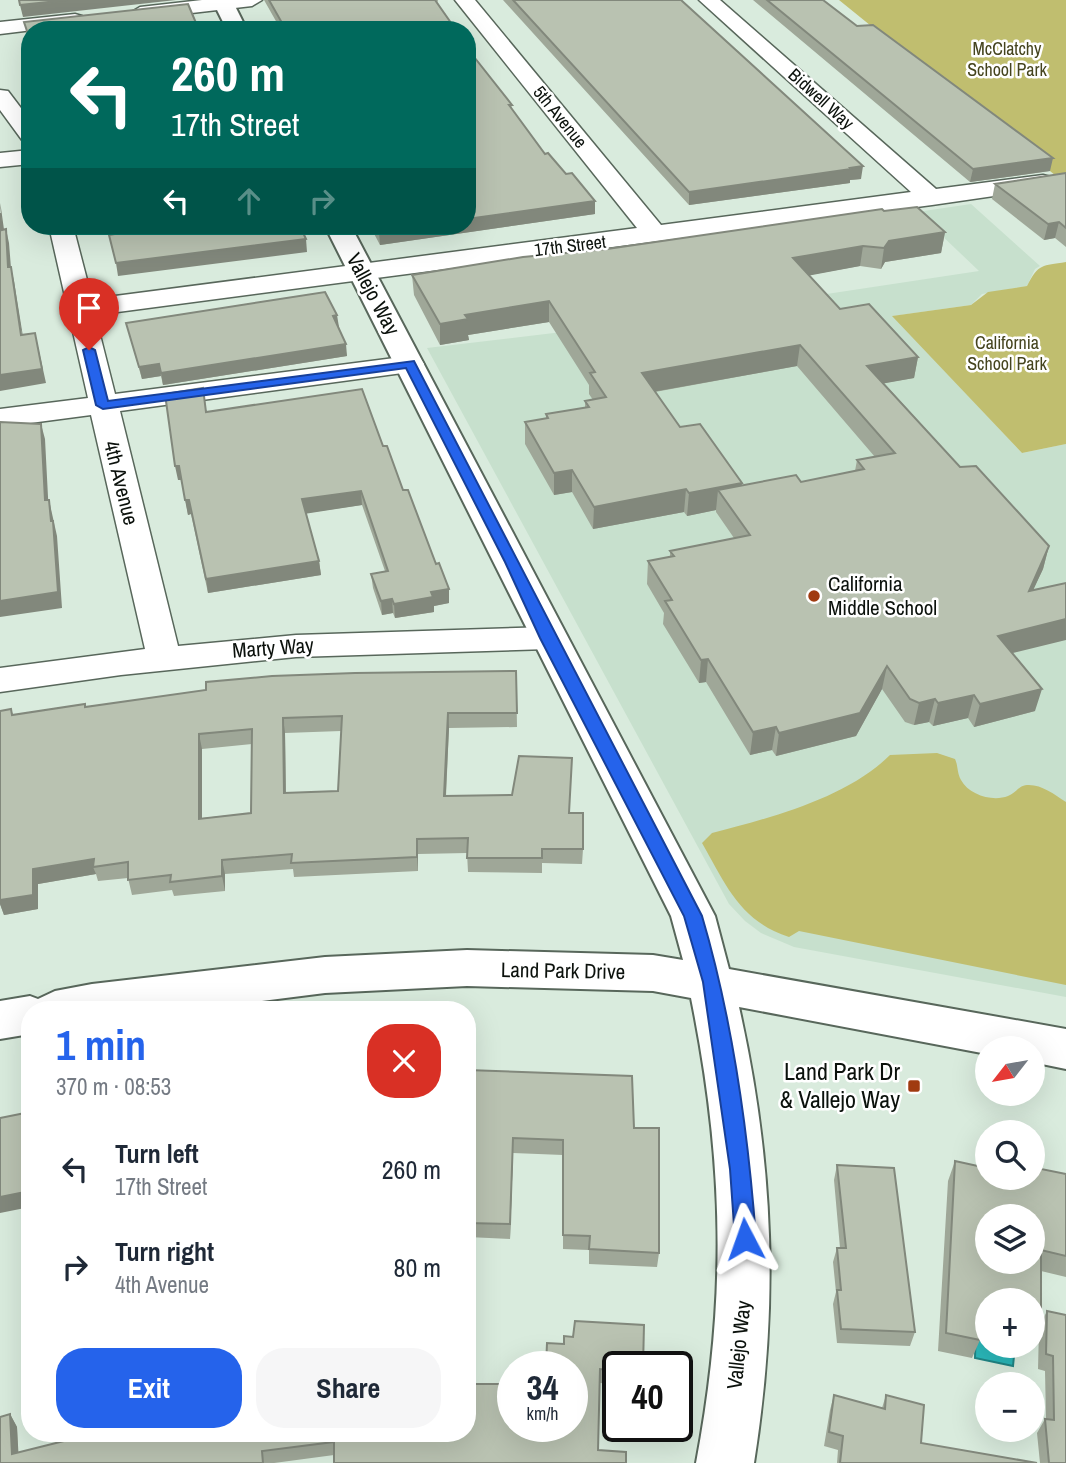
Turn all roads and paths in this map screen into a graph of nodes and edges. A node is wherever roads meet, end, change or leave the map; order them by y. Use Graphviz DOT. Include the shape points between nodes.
graph roads {
  1 [pos="252,0"];
  2 [pos="465,0"];
  3 [pos="709,0"];
  4 [pos="223,2"];
  5 [pos="121,15"];
  6 [pos="94,18"];
  7 [pos="66,21"];
  8 [pos="232,21"];
  9 [pos="21,26"];
  10 [pos="0,28"];
  11 [pos="0,96"];
  12 [pos="21,123"];
  13 [pos="21,158"];
  14 [pos="0,160"];
  15 [pos="1060,179"];
  16 [pos="932,198"];
  17 [pos="63,235"];
  18 [pos="343,235"];
  19 [pos="656,235"];
  20 [pos="362,273"];
  21 [pos="79,309"];
  22 [pos="410,364"];
  23 [pos="103,405"];
  24 [pos="0,418"];
  25 [pos="548,638"];
  26 [pos="163,658"];
  27 [pos="0,681"];
  28 [pos="712,982"];
  29 [pos="110,1001"];
  30 [pos="21,1016"];
  31 [pos="0,1020"];
  32 [pos="1066,1049"];
  33 [pos="725,1463"];
  1 -- 4 [label="street"];
  2 -- 19 [label="street, 5th Avenue"];
  3 -- 16 [label="street, Bidwell Way"];
  4 -- 5 [label="street"];
  4 -- 8 [label="street"];
  6 -- 7 [label="street"];
  9 -- 10 [label="street"];
  11 -- 12 [label="street"];
  13 -- 14 [label="street"];
  15 -- 16 [label="street, 17th Street"];
  16 -- 19 [label="street, 17th Street"];
  17 -- 21 [label="street, 4th Avenue"];
  18 -- 20 [label="street, Vallejo Way"];
  19 -- 20 [label="street, 17th Street"];
  20 -- 21 [label="street, 17th Street"];
  20 -- 22 [label="street, Vallejo Way"];
  21 -- 23 [label="street, 4th Avenue"];
  22 -- 23 [label="street"];
  22 -- 25 [label="street, Vallejo Way"];
  23 -- 24 [label="street"];
  23 -- 26 [label="street, 4th Avenue"];
  25 -- 26 [label="street, Marty Way" via="296,646"];
  25 -- 28 [label="street, Vallejo Way" via="693,916"];
  26 -- 27 [label="street, Marty Way"];
  28 -- 29 [label="street, Land Park Drive" via="653,973 467,968 325,975"];
  28 -- 32 [label="street, Land Park Drive"];
  28 -- 33 [label="street, Vallejo Way" via="740,1169 745,1239 745,1320"];
  30 -- 31 [label="street"];
}
